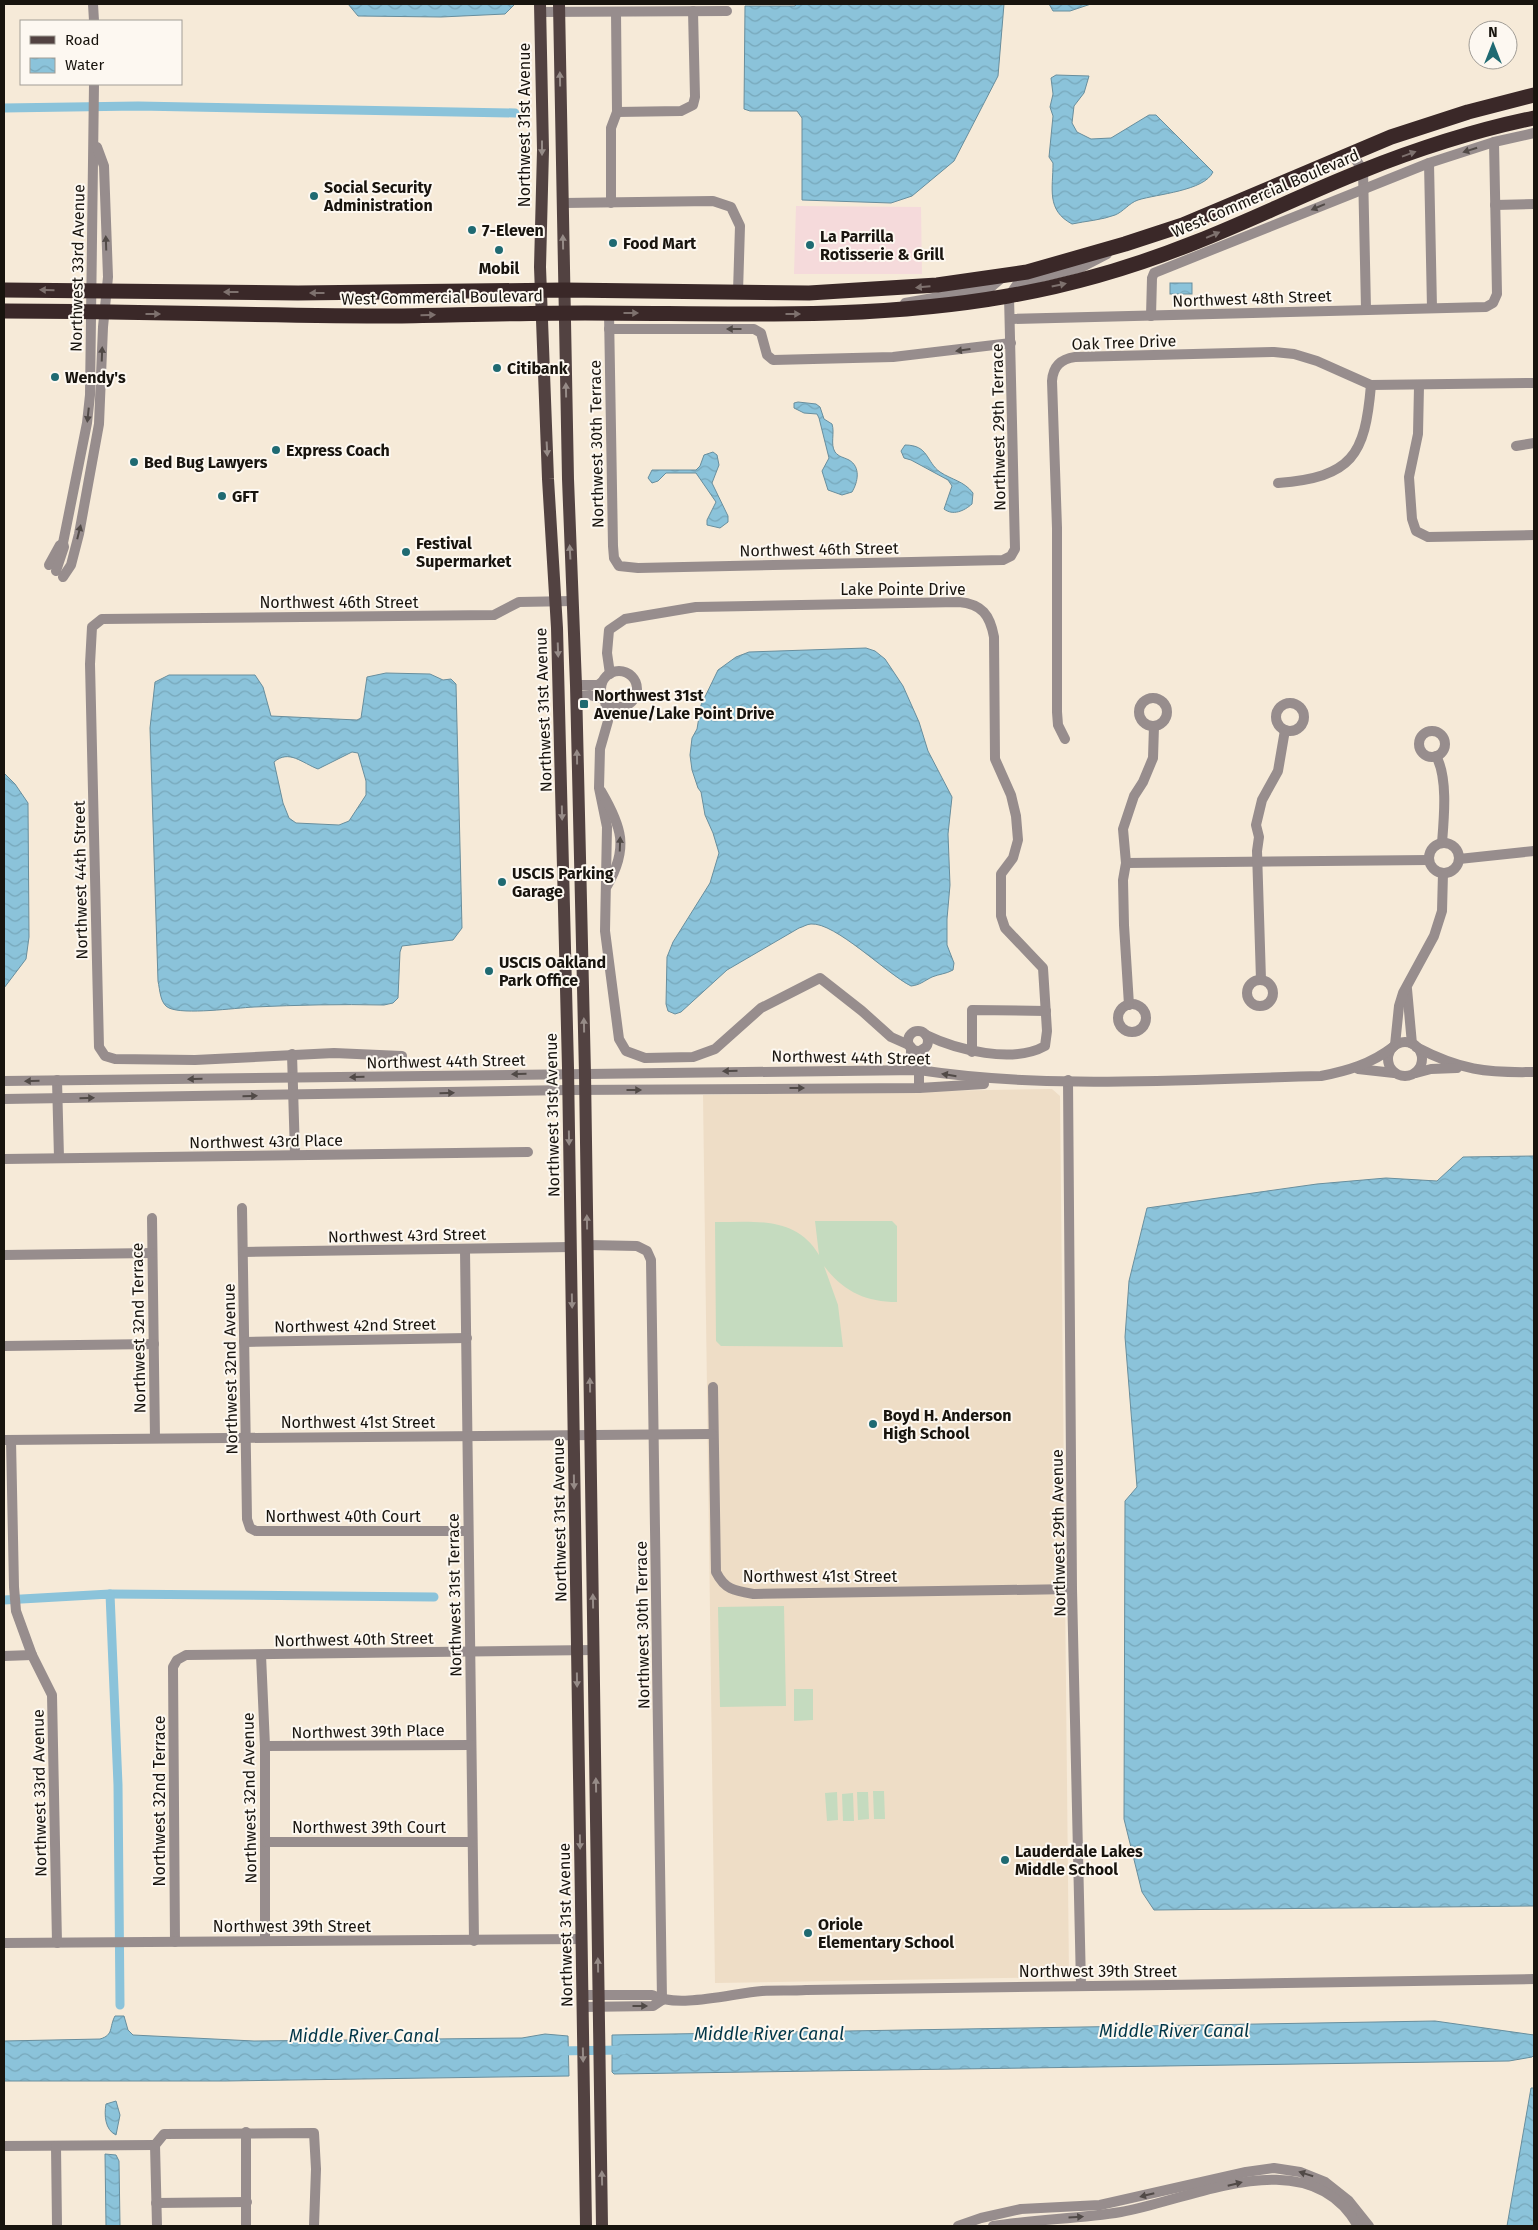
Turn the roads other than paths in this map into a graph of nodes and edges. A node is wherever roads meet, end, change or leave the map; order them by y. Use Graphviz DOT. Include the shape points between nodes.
graph roads {
  1 [pos="93,4"];
  2 [pos="559,7"];
  3 [pos="540,8"];
  4 [pos="728,10"];
  5 [pos="693,11"];
  6 [pos="616,12"];
  7 [pos="94,20"];
  8 [pos="94,85"];
  9 [pos="1534,96"];
  10 [pos="617,112"];
  11 [pos="1534,118"];
  12 [pos="1534,133"];
  13 [pos="95,138"];
  14 [pos="1494,142"];
  15 [pos="1351,153"];
  16 [pos="1429,163"];
  17 [pos="1363,170"];
  18 [pos="1364,188"];
  19 [pos="563,203"];
  20 [pos="611,203"];
  21 [pos="1495,204"];
  22 [pos="1534,204"];
  23 [pos="1125,244"];
  24 [pos="1005,275"];
  25 [pos="4,290"];
  26 [pos="564,290"];
  27 [pos="91,291"];
  28 [pos="107,291"];
  29 [pos="541,291"];
  30 [pos="738,292"];
  31 [pos="1008,296"];
  32 [pos="1432,308"];
  33 [pos="1366,310"];
  34 [pos="4,311"];
  35 [pos="880,312"];
  36 [pos="542,313"];
  37 [pos="564,313"];
  38 [pos="609,313"];
  39 [pos="97,314"];
  40 [pos="1151,316"];
  41 [pos="1011,319"];
  42 [pos="609,328"];
  43 [pos="1011,343"];
  44 [pos="1534,383"];
  45 [pos="1371,386"];
  46 [pos="1419,386"];
  47 [pos="1534,443"];
  48 [pos="1516,446"];
  49 [pos="1278,483"];
  50 [pos="1534,535"];
  51 [pos="1011,556"];
  52 [pos="626,568"];
  53 [pos="573,601"];
  54 [pos="556,602"];
  55 [pos="102,619"];
  56 [pos="606,678"];
  57 [pos="576,691"];
  58 [pos="604,700"];
  59 [pos="618,708"];
  60 [pos="608,721"];
  61 [pos="1154,726"];
  62 [pos="1285,730"];
  63 [pos="1065,739"];
  64 [pos="1436,756"];
  65 [pos="599,788"];
  66 [pos="1442,843"];
  67 [pos="1534,851"];
  68 [pos="1459,859"];
  69 [pos="1429,860"];
  70 [pos="1258,861"];
  71 [pos="1126,863"];
  72 [pos="1443,873"];
  73 [pos="605,889"];
  74 [pos="1261,980"];
  75 [pos="1407,989"];
  76 [pos="1129,1005"];
  77 [pos="1046,1011"];
  78 [pos="1398,1016"];
  79 [pos="1409,1016"];
  80 [pos="910,1043"];
  81 [pos="1414,1045"];
  82 [pos="927,1046"];
  83 [pos="1394,1046"];
  84 [pos="972,1052"];
  85 [pos="292,1054"];
  86 [pos="402,1056"];
  87 [pos="1466,1068"];
  88 [pos="1355,1069"];
  89 [pos="919,1070"];
  90 [pos="1416,1072"];
  91 [pos="1534,1072"];
  92 [pos="1394,1073"];
  93 [pos="568,1074"];
  94 [pos="585,1074"];
  95 [pos="424,1076"];
  96 [pos="294,1078"];
  97 [pos="57,1080"];
  98 [pos="1068,1080"];
  99 [pos="4,1081"];
  100 [pos="919,1088"];
  101 [pos="568,1090"];
  102 [pos="585,1090"];
  103 [pos="425,1094"];
  104 [pos="294,1096"];
  105 [pos="57,1098"];
  106 [pos="4,1099"];
  107 [pos="528,1152"];
  108 [pos="295,1155"];
  109 [pos="58,1158"];
  110 [pos="4,1159"];
  111 [pos="242,1208"];
  112 [pos="152,1218"];
  113 [pos="588,1246"];
  114 [pos="571,1247"];
  115 [pos="465,1250"];
  116 [pos="243,1252"];
  117 [pos="152,1253"];
  118 [pos="4,1255"];
  119 [pos="467,1338"];
  120 [pos="244,1342"];
  121 [pos="154,1344"];
  122 [pos="4,1346"];
  123 [pos="713,1387"];
  124 [pos="654,1433"];
  125 [pos="574,1434"];
  126 [pos="590,1434"];
  127 [pos="712,1434"];
  128 [pos="467,1436"];
  129 [pos="155,1438"];
  130 [pos="246,1438"];
  131 [pos="8,1440"];
  132 [pos="250,1528"];
  133 [pos="468,1530"];
  134 [pos="8,1538"];
  135 [pos="1072,1589"];
  136 [pos="577,1650"];
  137 [pos="594,1650"];
  138 [pos="470,1652"];
  139 [pos="32,1655"];
  140 [pos="261,1655"];
  141 [pos="4,1656"];
  142 [pos="177,1660"];
  143 [pos="471,1745"];
  144 [pos="264,1746"];
  145 [pos="266,1842"];
  146 [pos="472,1842"];
  147 [pos="581,1939"];
  148 [pos="265,1941"];
  149 [pos="474,1941"];
  150 [pos="175,1942"];
  151 [pos="4,1943"];
  152 [pos="57,1944"];
  153 [pos="1534,1979"];
  154 [pos="1081,1985"];
  155 [pos="662,2000"];
  156 [pos="582,2001"];
  157 [pos="599,2001"];
  158 [pos="246,2132"];
  159 [pos="155,2145"];
  160 [pos="4,2146"];
  161 [pos="56,2146"];
  162 [pos="247,2202"];
  163 [pos="156,2203"];
  164 [pos="57,2226"];
  165 [pos="157,2226"];
  166 [pos="246,2226"];
  167 [pos="314,2226"];
  168 [pos="586,2226"];
  169 [pos="602,2226"];
  170 [pos="958,2226"];
  171 [pos="993,2226"];
  172 [pos="1358,2226"];
  173 [pos="1368,2226"];
  1 -- 7 [label="street"];
  2 -- 3 [label="street"];
  2 -- 6 [label="street"];
  19 -- 2 [label="main road, Northwest 31st Avenue, one-way"];
  3 -- 29 [label="main road, Northwest 31st Avenue, one-way"];
  4 -- 5 [label="street"];
  5 -- 6 [label="street"];
  5 -- 10 [label="street" via="693,105 681,111"];
  6 -- 10 [label="street"];
  8 -- 13 [label="street, Northwest 33rd Avenue"];
  9 -- 15 [label="highway, West Commercial Boulevard" via="1429,124"];
  10 -- 20 [label="street" via="612,128"];
  17 -- 11 [label="highway, West Commercial Boulevard, one-way" via="1463,136"];
  12 -- 14 [label="street"];
  13 -- 27 [label="street, Northwest 33rd Avenue"];
  28 -- 13 [label="street, Northwest 33rd Avenue, one-way" via="104,166"];
  14 -- 16 [label="street, one-way"];
  14 -- 21 [label="street"];
  15 -- 17 [label="street"];
  15 -- 23 [label="highway, West Commercial Boulevard" via="1183,224"];
  16 -- 18 [label="street"];
  16 -- 32 [label="street"];
  17 -- 18 [label="street"];
  31 -- 17 [label="highway, West Commercial Boulevard, one-way" via="1066,284 1139,262 1192,243"];
  18 -- 33 [label="street"];
  18 -- 40 [label="street, one-way" via="1154,273"];
  19 -- 20 [label="street"];
  26 -- 19 [label="main road, Northwest 31st Avenue, one-way"];
  20 -- 30 [label="street" via="713,202 732,207 740,226"];
  21 -- 22 [label="street"];
  21 -- 32 [label="street, Northwest 48th Street" via="1497,294 1493,303 1486,307"];
  23 -- 24 [label="highway, West Commercial Boulevard"];
  23 -- 31 [label="street, West Commercial Boulevard" via="1080,268 1018,283"];
  24 -- 30 [label="highway, West Commercial Boulevard, one-way" via="878,290"];
  24 -- 35 [label="street, West Commercial Boulevard" via="990,288 906,302"];
  27 -- 25 [label="highway, West Commercial Boulevard, one-way"];
  26 -- 29 [label="highway, West Commercial Boulevard"];
  26 -- 30 [label="highway, West Commercial Boulevard"];
  26 -- 37 [label="main road, Northwest 31st Avenue"];
  27 -- 28 [label="highway, West Commercial Boulevard"];
  27 -- 39 [label="street, Northwest 33rd Avenue"];
  29 -- 28 [label="highway, West Commercial Boulevard, one-way" via="425,294"];
  28 -- 39 [label="street, Northwest 33rd Avenue"];
  29 -- 36 [label="main road, Northwest 31st Avenue"];
  31 -- 35 [label="highway, West Commercial Boulevard"];
  31 -- 41 [label="street, Northwest 29th Terrace"];
  32 -- 33 [label="street, Northwest 48th Street"];
  33 -- 40 [label="street, Northwest 48th Street"];
  34 -- 39 [label="highway, West Commercial Boulevard"];
  38 -- 35 [label="highway, West Commercial Boulevard, one-way"];
  36 -- 37 [label="highway, West Commercial Boulevard"];
  39 -- 36 [label="highway, West Commercial Boulevard, one-way" via="395,316"];
  36 -- 54 [label="main road, Northwest 31st Avenue, one-way"];
  37 -- 38 [label="highway, West Commercial Boulevard"];
  53 -- 37 [label="main road, Northwest 31st Avenue, one-way"];
  38 -- 42 [label="street, Northwest 30th Terrace"];
  39 -- 39 [label="street, Northwest 33rd Avenue, one-way" via="87,423 64,547 56,571 72,565 96,448 99,424"];
  40 -- 41 [label="street, Northwest 48th Street"];
  41 -- 43 [label="street, Northwest 29th Terrace"];
  43 -- 42 [label="street, one-way" via="893,357 773,360 767,355 761,333 754,329"];
  42 -- 52 [label="street, Northwest 30th Terrace" via="613,546 616,563"];
  43 -- 51 [label="street, Northwest 29th Terrace" via="1015,549"];
  44 -- 46 [label="street, Oak Tree Drive"];
  45 -- 46 [label="street, Oak Tree Drive"];
  45 -- 49 [label="street" via="1364,433 1351,460 1318,477"];
  45 -- 63 [label="street, Oak Tree Drive" via="1317,361 1274,352 1075,357 1059,363 1052,381 1057,528 1057,712 1058,725"];
  46 -- 50 [label="street" via="1418,434 1409,477 1412,519 1416,530 1428,537"];
  47 -- 48 [label="street"];
  51 -- 52 [label="street, Northwest 46th Street" via="1003,560"];
  53 -- 54 [label="street, Northwest 46th Street"];
  53 -- 57 [label="main road, Northwest 31st Avenue"];
  54 -- 55 [label="street, Northwest 46th Street" via="519,602 494,616"];
  54 -- 93 [label="main road, Northwest 31st Avenue, one-way"];
  55 -- 85 [label="street, Northwest 44th Street" via="92,627 90,640 99,1047 104,1056 115,1059 195,1060"];
  56 -- 57 [label="street" via="598,685"];
  56 -- 58 [label="street" via="601,689"];
  56 -- 59 [label="street" via="624,672 631,675 637,685 635,699"];
  56 -- 77 [label="street, Lake Pointe Drive" via="609,630 625,619 650,614 696,607 960,602 972,603 979,608 992,625 995,759 1011,795 1018,840 1013,858 1001,874 1001,916 1005,928 1043,968"];
  57 -- 58 [label="street"];
  94 -- 57 [label="main road, Northwest 31st Avenue, one-way"];
  58 -- 59 [label="street"];
  58 -- 60 [label="street"];
  59 -- 60 [label="street"];
  60 -- 65 [label="street" via="600,749"];
  61 -- 71 [label="street" via="1153,758 1134,796 1123,829"];
  62 -- 70 [label="street" via="1278,771 1262,800 1256,825"];
  64 -- 66 [label="street" via="1442,776"];
  65 -- 73 [label="street" via="607,827"];
  73 -- 65 [label="street, one-way" via="618,867 622,840 616,816"];
  66 -- 68 [label="street" via="1452,845"];
  66 -- 69 [label="street" via="1434,847"];
  67 -- 68 [label="street"];
  68 -- 72 [label="street" via="1455,868"];
  69 -- 70 [label="street"];
  69 -- 72 [label="street" via="1433,868"];
  70 -- 71 [label="street"];
  70 -- 74 [label="street"];
  71 -- 76 [label="street" via="1124,925"];
  72 -- 75 [label="street" via="1442,911 1434,936"];
  73 -- 80 [label="street, Lake Pointe Drive" via="605,931 619,1039 626,1052 645,1058 694,1057 715,1049 761,1008 820,978 891,1037"];
  75 -- 78 [label="street"];
  75 -- 79 [label="street"];
  77 -- 84 [label="street, Lake Pointe Drive" via="1044,1046 1034,1052"];
  77 -- 84 [label="street" via="972,1010"];
  78 -- 79 [label="street"];
  78 -- 83 [label="street"];
  79 -- 81 [label="street"];
  80 -- 82 [label="street, Lake Pointe Drive" via="915,1050"];
  80 -- 82 [label="street, Lake Pointe Drive" via="916,1032"];
  80 -- 89 [label="street" via="911,1059"];
  81 -- 83 [label="street" via="1402,1042"];
  81 -- 87 [label="street"];
  81 -- 90 [label="street" via="1422,1060"];
  82 -- 84 [label="street, Lake Pointe Drive" via="949,1045"];
  82 -- 89 [label="street"];
  83 -- 88 [label="street, Northwest 44th Street" via="1382,1056"];
  83 -- 92 [label="street" via="1388,1062"];
  85 -- 86 [label="street, Northwest 44th Street"];
  85 -- 96 [label="street"];
  87 -- 90 [label="street"];
  87 -- 91 [label="street" via="1493,1073"];
  88 -- 92 [label="street, Northwest 44th Street"];
  88 -- 98 [label="street, Northwest 44th Street" via="1321,1076"];
  89 -- 94 [label="street, Northwest 44th Street, one-way"];
  98 -- 89 [label="street, Northwest 44th Street, one-way" via="972,1078"];
  89 -- 100 [label="street"];
  90 -- 92 [label="street" via="1408,1076"];
  93 -- 94 [label="street, Northwest 44th Street"];
  93 -- 95 [label="street, Northwest 44th Street, one-way"];
  93 -- 101 [label="main road, Northwest 31st Avenue"];
  94 -- 102 [label="main road, Northwest 31st Avenue"];
  95 -- 96 [label="street, Northwest 44th Street, one-way"];
  95 -- 103 [label="street"];
  96 -- 97 [label="street, Northwest 44th Street, one-way"];
  96 -- 104 [label="street"];
  97 -- 99 [label="street, Northwest 44th Street, one-way"];
  97 -- 105 [label="street"];
  98 -- 100 [label="street, Northwest 44th Street"];
  98 -- 135 [label="street, Northwest 29th Avenue"];
  102 -- 100 [label="street, Northwest 44th Street, one-way"];
  101 -- 102 [label="street, Northwest 44th Street"];
  103 -- 101 [label="street, Northwest 44th Street, one-way"];
  101 -- 114 [label="main road, Northwest 31st Avenue, one-way"];
  113 -- 102 [label="main road, Northwest 31st Avenue, one-way"];
  103 -- 104 [label="street, Northwest 44th Street"];
  105 -- 104 [label="street, Northwest 44th Street, one-way"];
  104 -- 108 [label="street"];
  105 -- 106 [label="street, Northwest 44th Street"];
  105 -- 109 [label="street"];
  107 -- 108 [label="street, Northwest 43rd Place"];
  108 -- 109 [label="street, Northwest 43rd Place"];
  109 -- 110 [label="street, Northwest 43rd Place"];
  111 -- 116 [label="street, Northwest 32nd Avenue"];
  112 -- 117 [label="street, Northwest 32nd Terrace"];
  113 -- 124 [label="street, Northwest 30th Terrace" via="637,1246 647,1251 651,1260"];
  126 -- 113 [label="main road, Northwest 31st Avenue, one-way"];
  114 -- 115 [label="street, Northwest 43rd Street"];
  114 -- 125 [label="main road, Northwest 31st Avenue, one-way"];
  115 -- 116 [label="street, Northwest 43rd Street"];
  115 -- 119 [label="street, Northwest 31st Terrace"];
  116 -- 120 [label="street, Northwest 32nd Avenue"];
  117 -- 118 [label="street"];
  117 -- 121 [label="street, Northwest 32nd Terrace"];
  119 -- 120 [label="street, Northwest 42nd Street"];
  119 -- 128 [label="street, Northwest 31st Terrace"];
  120 -- 130 [label="street, Northwest 32nd Avenue"];
  121 -- 122 [label="street"];
  121 -- 129 [label="street, Northwest 32nd Terrace"];
  123 -- 127 [label="street, Northwest 41st Street"];
  124 -- 126 [label="street, Northwest 41st Street"];
  124 -- 127 [label="street, Northwest 41st Street"];
  124 -- 155 [label="street, Northwest 30th Terrace"];
  125 -- 126 [label="street, Northwest 41st Street"];
  125 -- 128 [label="street, Northwest 41st Street"];
  125 -- 136 [label="main road, Northwest 31st Avenue, one-way"];
  137 -- 126 [label="main road, Northwest 31st Avenue, one-way"];
  127 -- 135 [label="street, Northwest 41st Street" via="716,1572 731,1591 754,1594"];
  128 -- 130 [label="street, Northwest 41st Street"];
  128 -- 133 [label="street, Northwest 31st Terrace"];
  129 -- 130 [label="street, Northwest 41st Street"];
  129 -- 131 [label="street, Northwest 41st Street"];
  130 -- 132 [label="street, Northwest 32nd Avenue" via="247,1518"];
  131 -- 134 [label="street, Northwest 33rd Avenue"];
  132 -- 133 [label="street, Northwest 40th Court" via="256,1531"];
  133 -- 138 [label="street, Northwest 31st Terrace"];
  134 -- 139 [label="street, Northwest 33rd Avenue" via="16,1611"];
  135 -- 154 [label="street, Northwest 29th Avenue"];
  136 -- 137 [label="street, Northwest 40th Street"];
  136 -- 138 [label="street, Northwest 40th Street"];
  136 -- 147 [label="main road, Northwest 31st Avenue, one-way"];
  157 -- 137 [label="main road, Northwest 31st Avenue, one-way"];
  138 -- 140 [label="street, Northwest 40th Street"];
  138 -- 143 [label="street, Northwest 31st Terrace"];
  139 -- 141 [label="street"];
  139 -- 152 [label="street, Northwest 33rd Avenue" via="52,1695"];
  140 -- 142 [label="street, Northwest 40th Street" via="186,1655"];
  140 -- 144 [label="street, Northwest 32nd Avenue"];
  142 -- 150 [label="street, Northwest 32nd Terrace" via="173,1667"];
  143 -- 144 [label="street, Northwest 39th Place"];
  143 -- 146 [label="street, Northwest 31st Terrace"];
  144 -- 145 [label="street, Northwest 32nd Avenue"];
  145 -- 146 [label="street, Northwest 39th Court"];
  145 -- 148 [label="street, Northwest 32nd Avenue"];
  146 -- 149 [label="street, Northwest 31st Terrace"];
  147 -- 149 [label="street, Northwest 39th Street"];
  147 -- 156 [label="main road, Northwest 31st Avenue"];
  148 -- 149 [label="street, Northwest 39th Street"];
  148 -- 150 [label="street, Northwest 39th Street"];
  150 -- 152 [label="street, Northwest 39th Street"];
  151 -- 152 [label="street, Northwest 39th Street"];
  153 -- 154 [label="street, Northwest 39th Street" via="1220,1986"];
  154 -- 155 [label="street, Northwest 39th Street" via="762,1991"];
  155 -- 157 [label="street, Northwest 39th Street" via="653,2006"];
  156 -- 157 [label="street, Northwest 39th Street"];
  156 -- 168 [label="main road, Northwest 31st Avenue, one-way"];
  169 -- 157 [label="main road, Northwest 31st Avenue, one-way"];
  158 -- 159 [label="street" via="164,2134"];
  158 -- 162 [label="street"];
  158 -- 167 [label="street" via="314,2133"];
  159 -- 161 [label="street"];
  159 -- 163 [label="street"];
  160 -- 161 [label="street"];
  161 -- 164 [label="street"];
  162 -- 163 [label="street"];
  162 -- 166 [label="street"];
  163 -- 165 [label="street"];
  173 -- 170 [label="street, one-way" via="1349,2200 1325,2182 1300,2172 1274,2168 1100,2205 1021,2209"];
  171 -- 172 [label="street, one-way" via="1122,2212 1262,2179 1295,2180 1319,2189 1342,2205"];
}
